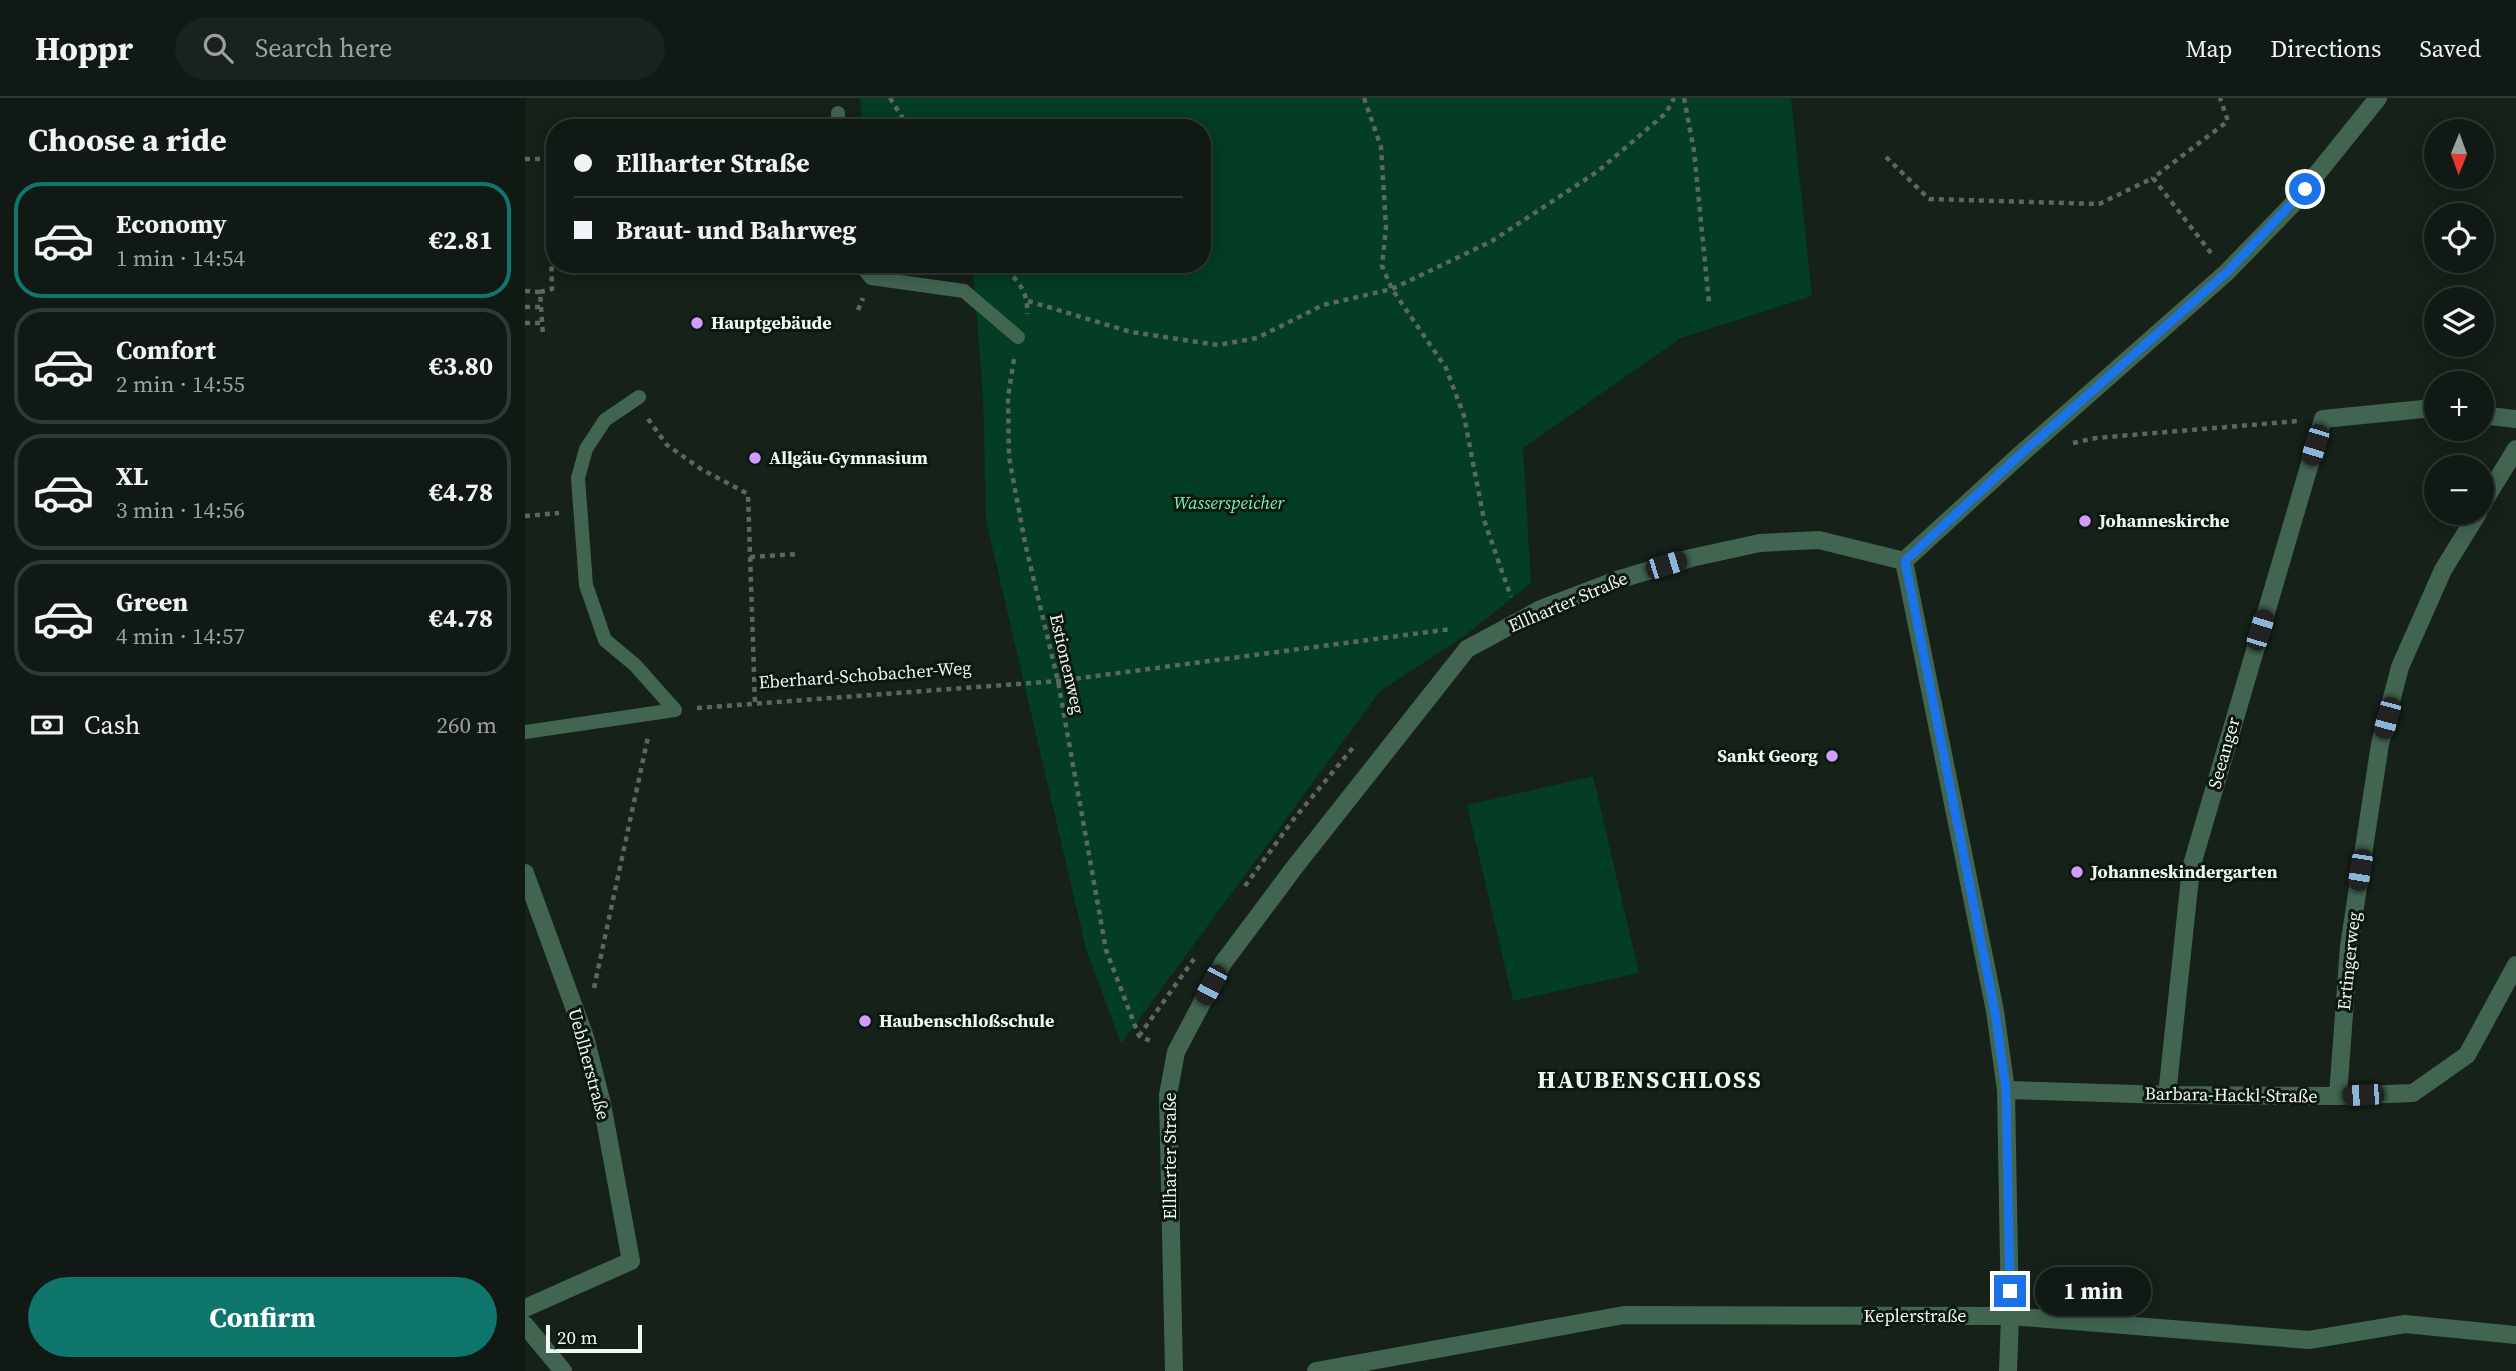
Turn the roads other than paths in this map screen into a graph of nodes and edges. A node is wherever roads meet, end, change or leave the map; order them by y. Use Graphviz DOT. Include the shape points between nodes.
graph roads {
  1 [pos="2378,98"];
  2 [pos="867,273"];
  3 [pos="1018,337"];
  4 [pos="639,397"];
  5 [pos="2424,409"];
  6 [pos="2494,416"];
  7 [pos="2516,419"];
  8 [pos="2516,449"];
  9 [pos="2494,485"];
  10 [pos="2471,525"];
  11 [pos="1905,561"];
  12 [pos="525,732"];
  13 [pos="525,873"];
  14 [pos="2516,965"];
  15 [pos="2006,1090"];
  16 [pos="2167,1095"];
  17 [pos="2338,1097"];
  18 [pos="525,1308"];
  19 [pos="2010,1316"];
  20 [pos="525,1325"];
  21 [pos="2516,1335"];
  22 [pos="563,1371"];
  23 [pos="1174,1371"];
  24 [pos="1316,1371"];
  25 [pos="2008,1371"];
  1 -- 11 [label="street" via="2291,206 2226,273"];
  2 -- 3 [label="lane" via="871,278 964,291"];
  4 -- 12 [label="lane" via="605,421 586,449 577,478 586,585 605,640 635,665 675,710"];
  5 -- 16 [label="street, Seeanger" via="2323,419 2190,867"];
  6 -- 7 [label="street"];
  8 -- 9 [label="street"];
  10 -- 17 [label="street, Ertingerweg" via="2443,570 2400,667 2380,744 2349,946"];
  11 -- 15 [label="street" via="1995,1012"];
  11 -- 23 [label="street, Ellharter Straße" via="1818,540 1760,543 1617,580 1519,620 1467,649 1223,963 1176,1052 1168,1095"];
  13 -- 18 [label="street, Ueblherstraße" via="585,1037 631,1261"];
  14 -- 17 [label="street, Barbara-Hackl-Straße" via="2467,1055 2413,1093"];
  15 -- 16 [label="street, Barbara-Hackl-Straße"];
  15 -- 19 [label="street"];
  16 -- 17 [label="street, Barbara-Hackl-Straße"];
  19 -- 21 [label="street, Keplerstraße" via="2309,1340 2405,1324"];
  19 -- 24 [label="street, Keplerstraße" via="1623,1315"];
  19 -- 25 [label="street"];
  20 -- 22 [label="street"];
}
